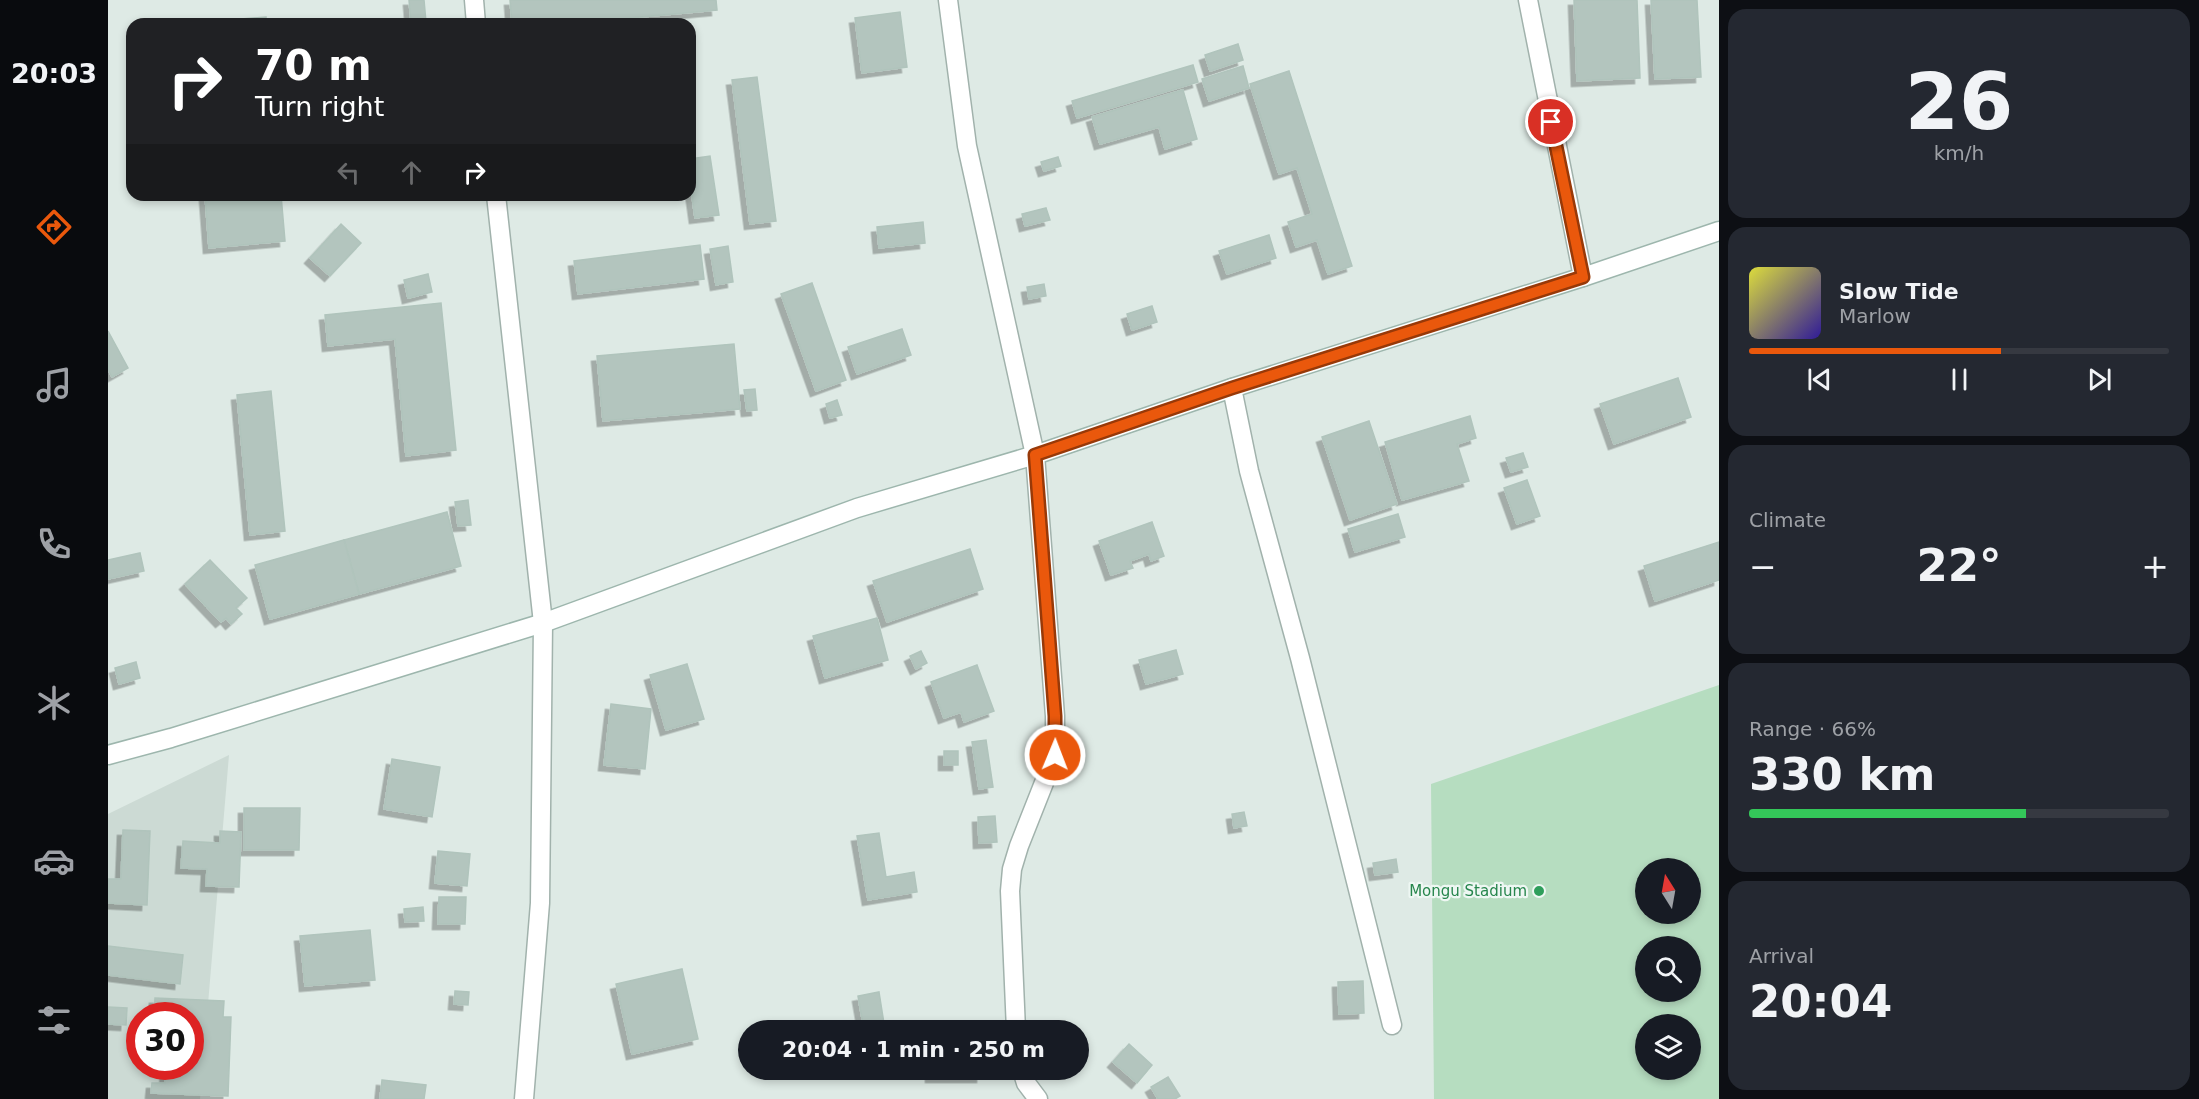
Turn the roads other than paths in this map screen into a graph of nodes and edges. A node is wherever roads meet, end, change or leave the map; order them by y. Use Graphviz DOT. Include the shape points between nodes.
graph roads {
  1 [pos="474,0"];
  2 [pos="948,0"];
  3 [pos="1528,0"];
  4 [pos="476,18"];
  5 [pos="497,201"];
  6 [pos="1719,231"];
  7 [pos="1583,277"];
  8 [pos="1232,388"];
  9 [pos="1035,455"];
  10 [pos="543,622"];
  11 [pos="108,755"];
  12 [pos="1016,1020"];
  13 [pos="1392,1025"];
  14 [pos="1025,1080"];
  15 [pos="524,1099"];
  16 [pos="1038,1099"];
  1 -- 4 [label="street"];
  2 -- 9 [label="street" via="967,146"];
  3 -- 7 [label="street"];
  5 -- 10 [label="street"];
  6 -- 7 [label="street"];
  7 -- 8 [label="street"];
  8 -- 9 [label="street"];
  8 -- 13 [label="street" via="1249,471"];
  9 -- 10 [label="street" via="857,508"];
  9 -- 12 [label="street" via="1055,755 1012,869"];
  10 -- 11 [label="street"];
  10 -- 15 [label="street" via="540,903"];
  14 -- 16 [label="street"];
}
